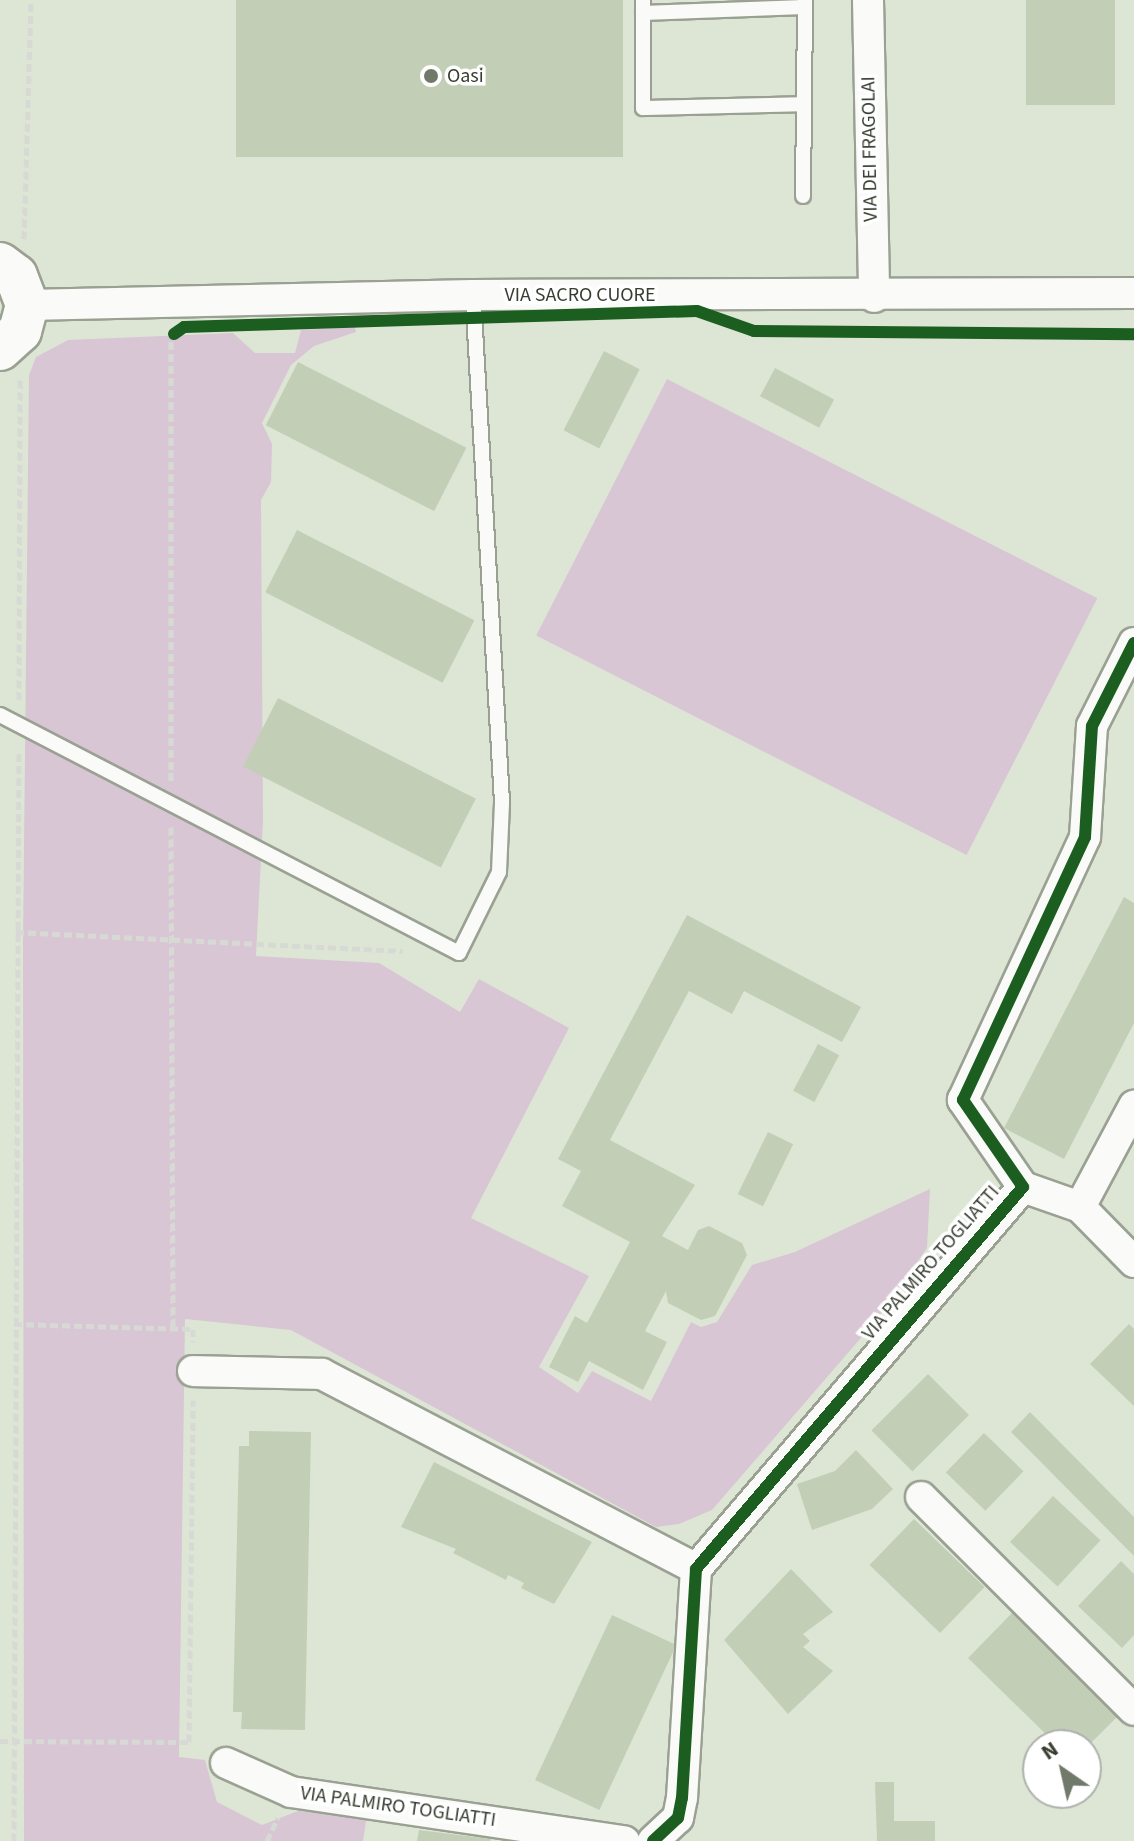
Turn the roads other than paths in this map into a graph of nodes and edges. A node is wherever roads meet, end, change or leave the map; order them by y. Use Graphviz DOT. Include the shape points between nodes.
graph roads {
  1 [pos="868,0"];
  2 [pos="805,4"];
  3 [pos="643,6"];
  4 [pos="803,104"];
  5 [pos="803,196"];
  6 [pos="12,255"];
  7 [pos="1134,293"];
  8 [pos="473,295"];
  9 [pos="874,297"];
  10 [pos="27,305"];
  11 [pos="10,359"];
  12 [pos="1134,643"];
  13 [pos="0,715"];
  14 [pos="1134,1106"];
  15 [pos="1023,1187"];
  16 [pos="1080,1207"];
  17 [pos="1134,1262"];
  18 [pos="193,1371"];
  19 [pos="921,1497"];
  20 [pos="696,1569"];
  21 [pos="1134,1710"];
  22 [pos="226,1763"];
  23 [pos="624,1841"];
  24 [pos="653,1841"];
  1 -- 9 [label="street, VIA DEI FRAGOLAI"];
  2 -- 3 [label="lane"];
  2 -- 4 [label="lane"];
  3 -- 4 [label="lane" via="643,108"];
  4 -- 5 [label="lane"];
  6 -- 10 [label="street"];
  7 -- 9 [label="street, VIA SACRO CUORE"];
  8 -- 9 [label="street, VIA SACRO CUORE"];
  8 -- 10 [label="street, VIA SACRO CUORE"];
  8 -- 13 [label="lane" via="502,802 499,872 459,953"];
  10 -- 11 [label="street"];
  12 -- 15 [label="street, VIA PALMIRO TOGLIATTI" via="1092,726 1085,837 963,1100"];
  14 -- 16 [label="street"];
  15 -- 16 [label="street, VIA PALMIRO TOGLIATTI"];
  15 -- 20 [label="street, VIA PALMIRO TOGLIATTI"];
  16 -- 17 [label="street, VIA PALMIRO TOGLIATTI"];
  18 -- 20 [label="street" via="322,1374"];
  19 -- 21 [label="street"];
  20 -- 24 [label="street" via="682,1798 678,1818"];
  22 -- 23 [label="street, VIA PALMIRO TOGLIATTI" via="291,1792"];
}
